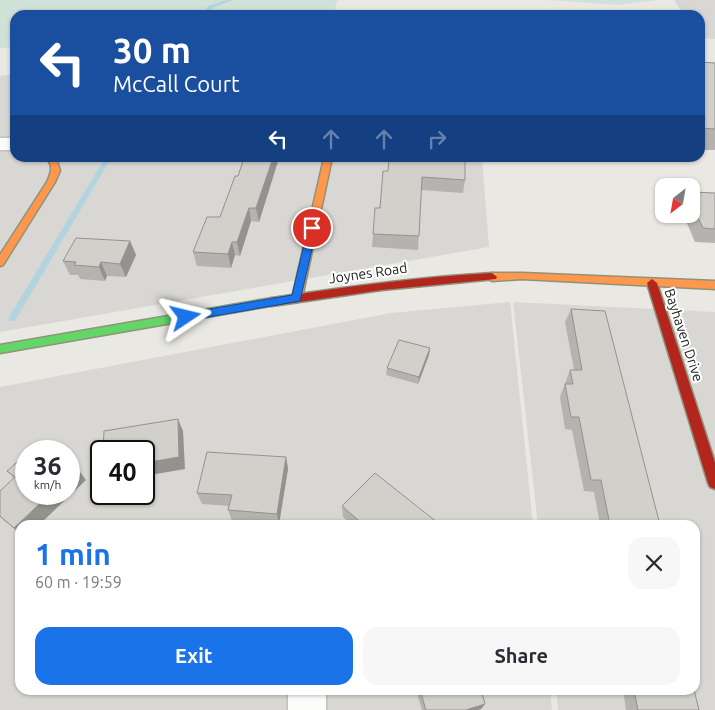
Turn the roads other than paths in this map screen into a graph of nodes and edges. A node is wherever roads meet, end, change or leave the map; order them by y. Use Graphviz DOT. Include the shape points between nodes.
graph roads {
  1 [pos="54,162"];
  2 [pos="327,162"];
  3 [pos="0,263"];
  4 [pos="652,282"];
  5 [pos="715,285"];
  6 [pos="297,298"];
  7 [pos="0,349"];
  8 [pos="715,483"];
  9 [pos="307,695"];
  10 [pos="307,710"];
  1 -- 3 [label="street" via="56,171 52,182"];
  2 -- 6 [label="street"];
  4 -- 5 [label="street, Joynes Road"];
  4 -- 6 [label="street, Joynes Road" via="477,277 385,284"];
  4 -- 8 [label="street, Bayhaven Drive"];
  6 -- 7 [label="street, Joynes Road"];
  9 -- 10 [label="street"];
}
